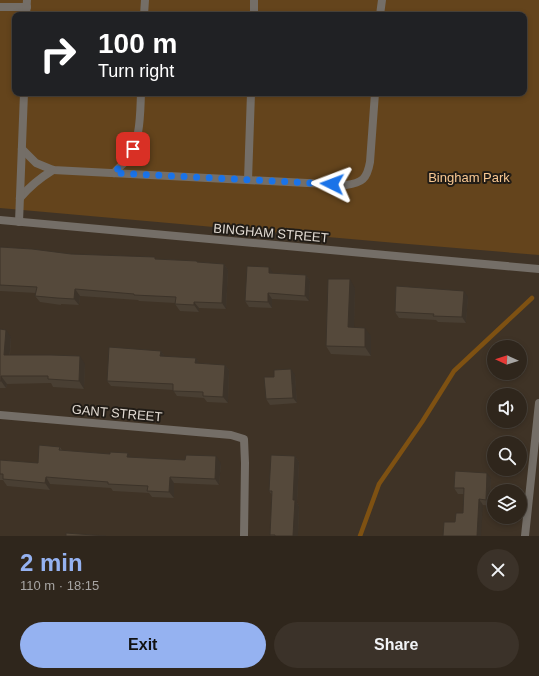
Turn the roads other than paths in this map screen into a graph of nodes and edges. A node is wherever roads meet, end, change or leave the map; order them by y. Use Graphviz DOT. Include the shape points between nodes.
graph roads {
  1 [pos="145,0"];
  2 [pos="254,0"];
  3 [pos="382,0"];
  4 [pos="0,7"];
  5 [pos="27,7"];
  6 [pos="144,12"];
  7 [pos="254,12"];
  8 [pos="380,12"];
  9 [pos="24,96"];
  10 [pos="141,96"];
  11 [pos="251,96"];
  12 [pos="375,96"];
  13 [pos="22,149"];
  14 [pos="52,170"];
  15 [pos="114,173"];
  16 [pos="248,180"];
  17 [pos="20,198"];
  18 [pos="0,220"];
  19 [pos="19,222"];
  20 [pos="539,269"];
  21 [pos="539,402"];
  22 [pos="0,416"];
  23 [pos="244,536"];
  24 [pos="525,536"];
  1 -- 6 [label="street"];
  2 -- 7 [label="street"];
  3 -- 8 [label="street"];
  4 -- 5 [label="street"];
  9 -- 13 [label="street"];
  10 -- 15 [label="street" via="137,138 133,149"];
  11 -- 16 [label="street"];
  12 -- 16 [label="street" via="370,162 362,180 346,185"];
  13 -- 14 [label="street" via="36,163"];
  13 -- 17 [label="street"];
  14 -- 15 [label="street"];
  14 -- 17 [label="street"];
  15 -- 16 [label="street"];
  17 -- 19 [label="street"];
  18 -- 19 [label="street, BINGHAM STREET"];
  19 -- 20 [label="street, BINGHAM STREET"];
  21 -- 24 [label="street"];
  22 -- 23 [label="street, GANT STREET" via="231,435 244,439"];
}
